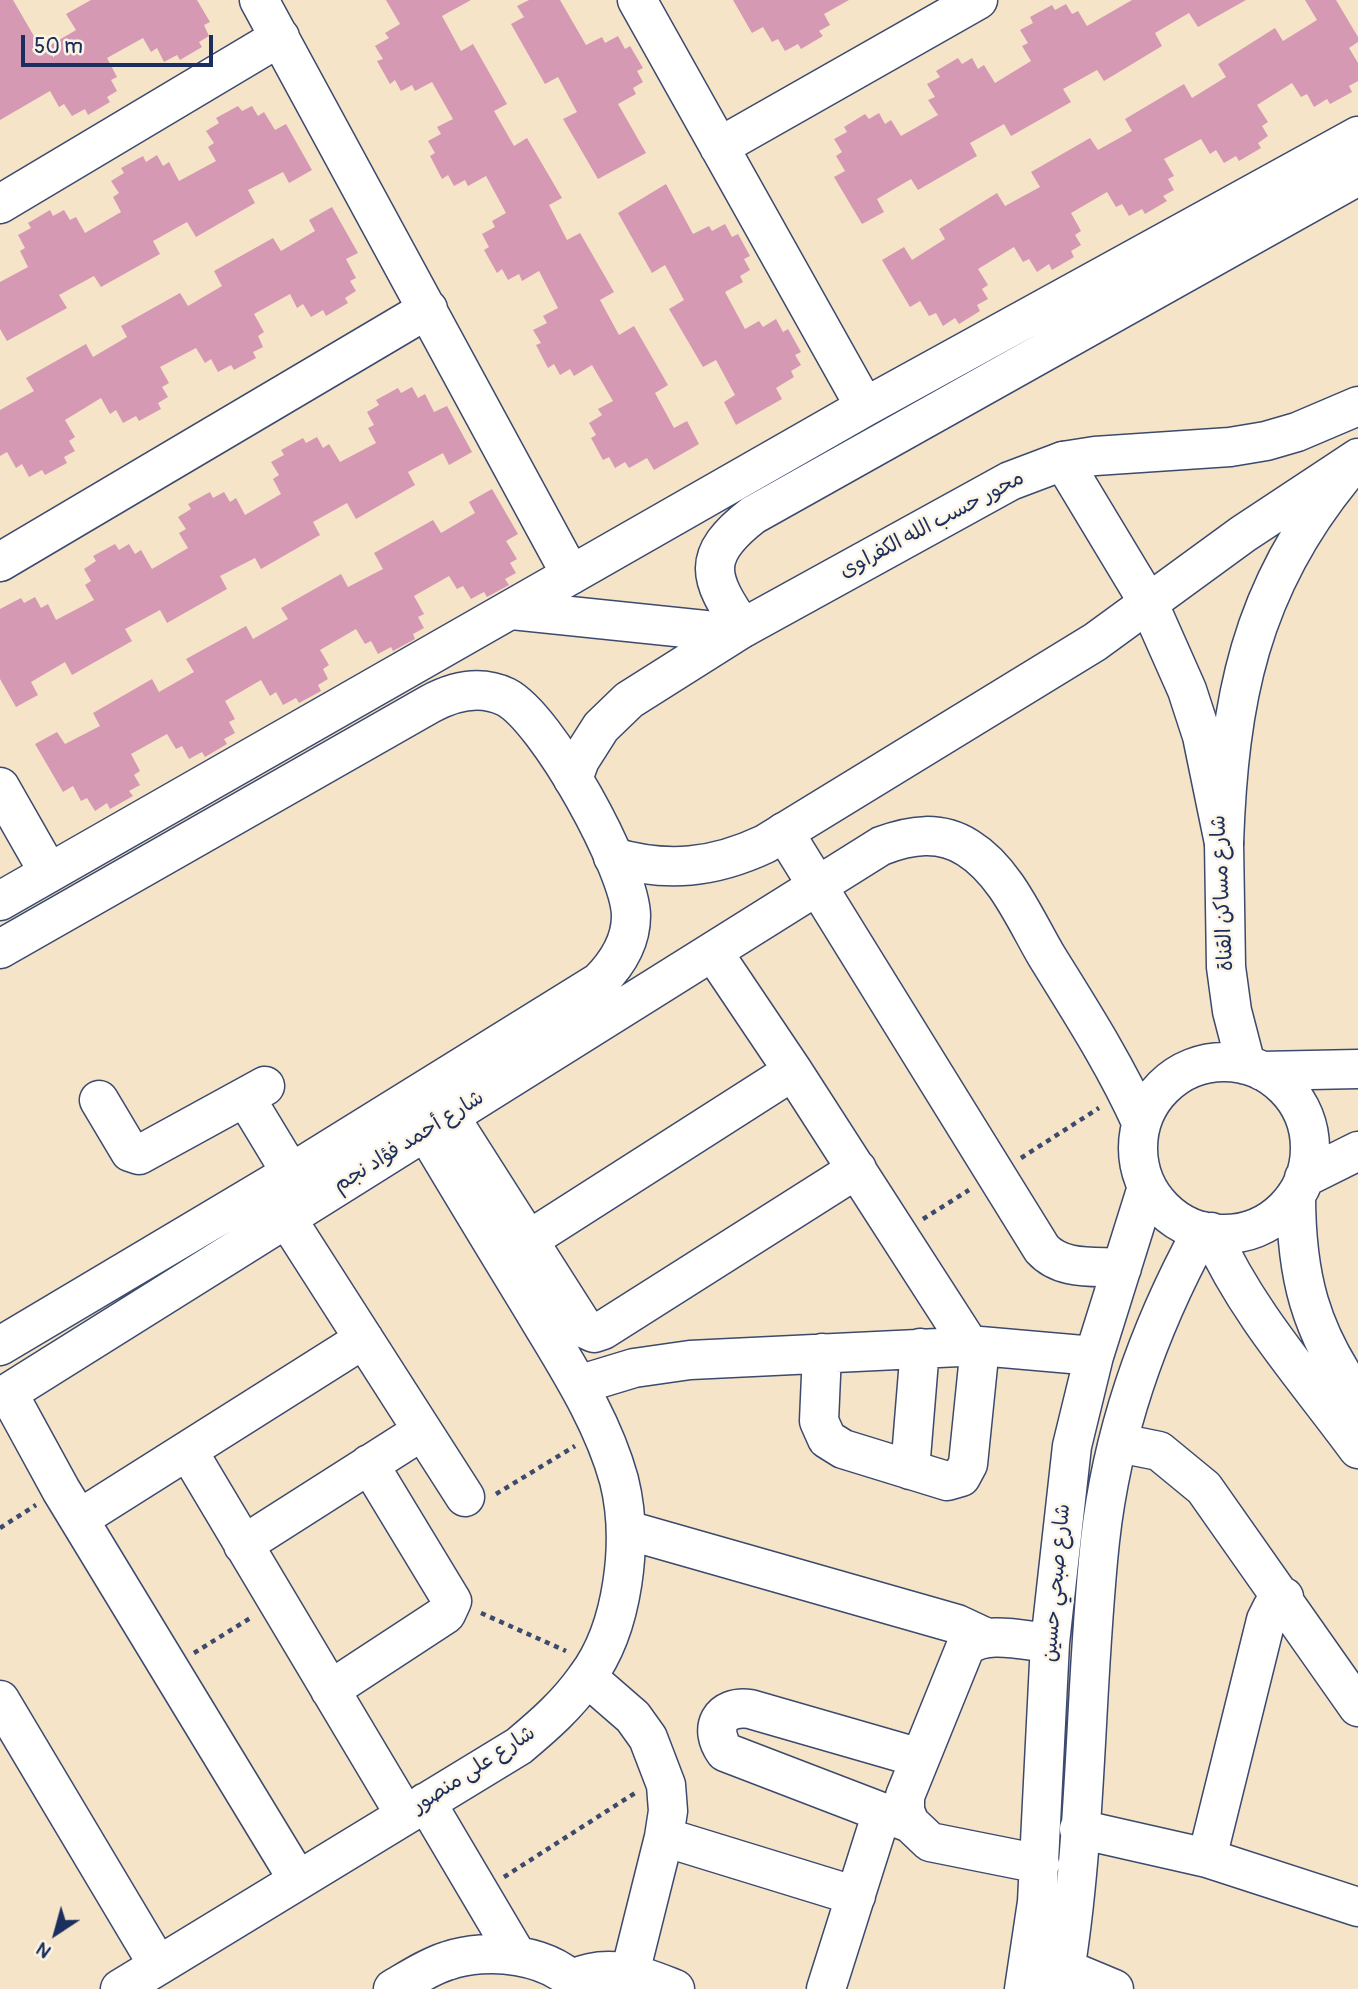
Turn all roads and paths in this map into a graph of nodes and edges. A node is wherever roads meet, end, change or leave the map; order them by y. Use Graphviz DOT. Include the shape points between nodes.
graph roads {
  1 [pos="259,0"];
  2 [pos="637,0"];
  3 [pos="978,0"];
  4 [pos="280,37"];
  5 [pos="1358,136"];
  6 [pos="719,147"];
  7 [pos="1358,176"];
  8 [pos="0,204"];
  9 [pos="428,309"];
  10 [pos="865,407"];
  11 [pos="1358,407"];
  12 [pos="1358,458"];
  13 [pos="1063,461"];
  14 [pos="0,562"];
  15 [pos="571,575"];
  16 [pos="1148,602"];
  17 [pos="512,610"];
  18 [pos="738,631"];
  19 [pos="573,779"];
  20 [pos="0,787"];
  21 [pos="784,832"];
  22 [pos="1224,843"];
  23 [pos="613,857"];
  24 [pos="48,873"];
  25 [pos="818,887"];
  26 [pos="0,901"];
  27 [pos="0,949"];
  28 [pos="713,952"];
  29 [pos="1254,1068"];
  30 [pos="1358,1069"];
  31 [pos="793,1070"];
  32 [pos="99,1100"];
  33 [pos="1142,1122"];
  34 [pos="438,1124"];
  35 [pos="1358,1150"];
  36 [pos="857,1169"];
  37 [pos="291,1174"];
  38 [pos="1300,1186"];
  39 [pos="1147,1187"];
  40 [pos="287,1219"];
  41 [pos="1206,1232"];
  42 [pos="527,1241"];
  43 [pos="1122,1268"];
  44 [pos="364,1339"];
  45 [pos="0,1346"];
  46 [pos="975,1346"];
  47 [pos="920,1348"];
  48 [pos="822,1353"];
  49 [pos="1094,1356"];
  50 [pos="1353,1383"];
  51 [pos="578,1385"];
  52 [pos="4,1396"];
  53 [pos="422,1431"];
  54 [pos="600,1432"];
  55 [pos="1119,1443"];
  56 [pos="1358,1449"];
  57 [pos="188,1451"];
  58 [pos="369,1464"];
  59 [pos="910,1470"];
  60 [pos="474,1499"];
  61 [pos="70,1504"];
  62 [pos="0,1528"];
  63 [pos="627,1530"];
  64 [pos="243,1545"];
  65 [pos="1284,1597"];
  66 [pos="277,1601"];
  67 [pos="452,1601"];
  68 [pos="987,1638"];
  69 [pos="1051,1643"];
  70 [pos="170,1669"];
  71 [pos="591,1670"];
  72 [pos="330,1690"];
  73 [pos="0,1700"];
  74 [pos="1358,1707"];
  75 [pos="920,1758"];
  76 [pos="663,1775"];
  77 [pos="415,1809"];
  78 [pos="896,1818"];
  79 [pos="1079,1829"];
  80 [pos="664,1837"];
  81 [pos="1208,1858"];
  82 [pos="1040,1864"];
  83 [pos="298,1880"];
  84 [pos="480,1892"];
  85 [pos="856,1896"];
  86 [pos="1358,1907"];
  87 [pos="517,1956"];
  88 [pos="158,1965"];
  89 [pos="1064,1979"];
  90 [pos="628,1980"];
  91 [pos="576,1984"];
  92 [pos="120,1989"];
  93 [pos="393,1989"];
  94 [pos="675,1989"];
  95 [pos="826,1989"];
  96 [pos="1024,1989"];
  97 [pos="1114,1989"];
  1 -- 4 [label="street"];
  2 -- 6 [label="street"];
  3 -- 6 [label="street"];
  4 -- 8 [label="street"];
  4 -- 9 [label="street"];
  5 -- 10 [label="street"];
  6 -- 10 [label="street"];
  7 -- 18 [label="street" via="752,515 721,545 715,572 720,596"];
  9 -- 14 [label="street"];
  9 -- 15 [label="street"];
  10 -- 15 [label="street"];
  11 -- 13 [label="street, محور حسب الله الكفراوى" via="1266,441"];
  12 -- 16 [label="street"];
  12 -- 22 [label="street" via="1304,531 1263,612 1229,745"];
  13 -- 16 [label="street, شارع مساكن القناة"];
  13 -- 18 [label="street, محور حسب الله الكفراوى" via="1010,481"];
  15 -- 17 [label="street"];
  16 -- 21 [label="street" via="1095,642"];
  16 -- 22 [label="street, شارع مساكن القناة" via="1178,667 1202,736"];
  17 -- 18 [label="street"];
  17 -- 24 [label="street"];
  18 -- 19 [label="street, محور حسب الله الكفراوى" via="614,713 589,743"];
  19 -- 23 [label="street, شارع أحمد فؤاد نجم"];
  19 -- 27 [label="street, شارع أحمد فؤاد نجم" via="539,726 517,704 489,692 458,692"];
  20 -- 24 [label="street"];
  21 -- 23 [label="street" via="745,853 702,866 657,867"];
  21 -- 25 [label="street"];
  22 -- 29 [label="street, شارع مساكن القناة" via="1226,967 1232,1011"];
  23 -- 37 [label="street, شارع أحمد فؤاد نجم" via="625,882 631,918 622,953 599,982"];
  24 -- 26 [label="street"];
  25 -- 28 [label="street, شارع أحمد فؤاد نجم"];
  25 -- 33 [label="street" via="901,838 947,838 968,847 1000,878"];
  25 -- 43 [label="street" via="1042,1249 1050,1258 1072,1265"];
  28 -- 31 [label="street"];
  28 -- 34 [label="street, شارع أحمد فؤاد نجم"];
  29 -- 30 [label="street"];
  29 -- 33 [label="street" via="1208,1063 1174,1077 1149,1105"];
  29 -- 38 [label="street" via="1290,1093 1307,1125 1309,1161"];
  31 -- 36 [label="street"];
  31 -- 42 [label="street"];
  32 -- 37 [label="street" via="130,1152 139,1155 255,1091"];
  33 -- 39 [label="street" via="1138,1155"];
  34 -- 40 [label="street, شارع أحمد فؤاد نجم"];
  34 -- 42 [label="street"];
  34 -- 51 [label="street, شارع على منصور"];
  35 -- 38 [label="street"];
  36 -- 42 [label="street" via="598,1333 585,1329"];
  36 -- 46 [label="street"];
  37 -- 45 [label="street, شارع أحمد فؤاد نجم"];
  38 -- 41 [label="street" via="1284,1210 1250,1230"];
  38 -- 50 [label="street" via="1296,1244 1306,1299 1327,1351"];
  39 -- 41 [label="street" via="1170,1214"];
  39 -- 43 [label="street, شارع صبحي حسين"];
  40 -- 44 [label="street"];
  40 -- 52 [label="street, شارع أحمد فؤاد نجم"];
  41 -- 55 [label="street, شارع صبحي حسين" via="1163,1308"];
  41 -- 56 [label="street" via="1256,1315"];
  43 -- 49 [label="street, شارع صبحي حسين"];
  44 -- 53 [label="street"];
  44 -- 57 [label="street"];
  46 -- 47 [label="street"];
  46 -- 49 [label="street"];
  46 -- 59 [label="street" via="966,1472 947,1482"];
  47 -- 48 [label="street"];
  47 -- 59 [label="street"];
  48 -- 51 [label="street" via="662,1363"];
  48 -- 59 [label="street" via="819,1421 827,1438 843,1449"];
  49 -- 69 [label="street, شارع صبحي حسين" via="1065,1492"];
  51 -- 54 [label="street, شارع على منصور"];
  52 -- 61 [label="street"];
  53 -- 58 [label="street"];
  53 -- 60 [label="street"];
  54 -- 60 [label="path"];
  54 -- 63 [label="street, شارع على منصور" via="619,1479"];
  55 -- 65 [label="street" via="1159,1451 1189,1472"];
  55 -- 79 [label="street, شارع صبحي حسين" via="1100,1540"];
  57 -- 61 [label="street"];
  57 -- 64 [label="street"];
  58 -- 64 [label="street"];
  58 -- 67 [label="street"];
  61 -- 62 [label="path"];
  61 -- 70 [label="street"];
  63 -- 68 [label="street" via="957,1623"];
  63 -- 71 [label="street, شارع على منصور" via="621,1599"];
  64 -- 66 [label="street"];
  65 -- 74 [label="street"];
  65 -- 81 [label="street" via="1266,1620"];
  66 -- 70 [label="path"];
  66 -- 72 [label="street"];
  67 -- 71 [label="path"];
  67 -- 72 [label="street" via="446,1614"];
  68 -- 69 [label="street"];
  68 -- 75 [label="street" via="971,1642 960,1656"];
  69 -- 82 [label="street, شارع صبحي حسين"];
  70 -- 83 [label="street"];
  71 -- 76 [label="street" via="648,1738"];
  71 -- 77 [label="street, شارع على منصور" via="557,1715 519,1746"];
  72 -- 77 [label="street"];
  73 -- 88 [label="street"];
  75 -- 78 [label="street"];
  75 -- 78 [label="street" via="750,1709 736,1707 723,1714 716,1726 717,1740 725,1752"];
  76 -- 80 [label="street"];
  76 -- 84 [label="path"];
  77 -- 83 [label="street, شارع على منصور"];
  77 -- 84 [label="street"];
  78 -- 82 [label="street" via="930,1842"];
  78 -- 85 [label="street"];
  79 -- 81 [label="street"];
  79 -- 89 [label="street, شارع صبحي حسين"];
  80 -- 85 [label="street"];
  80 -- 90 [label="street"];
  81 -- 86 [label="street"];
  82 -- 96 [label="street, شارع صبحي حسين"];
  83 -- 88 [label="street, شارع على منصور"];
  84 -- 87 [label="street"];
  85 -- 95 [label="street"];
  87 -- 91 [label="street" via="546,1965"];
  87 -- 93 [label="street" via="482,1954 447,1961"];
  88 -- 92 [label="street, شارع على منصور"];
  89 -- 97 [label="street"];
  90 -- 91 [label="street" via="603,1969"];
  90 -- 94 [label="street"];
}
